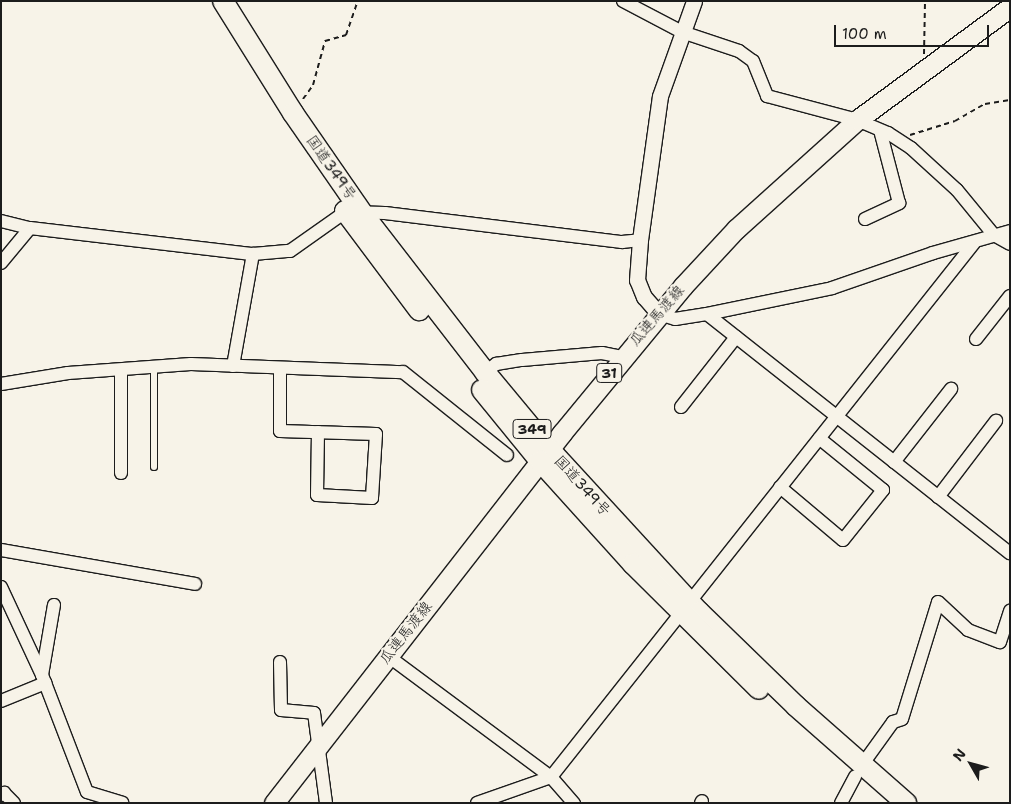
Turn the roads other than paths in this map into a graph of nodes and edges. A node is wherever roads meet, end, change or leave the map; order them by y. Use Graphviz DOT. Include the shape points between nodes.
graph roads {
  1 [pos="208,1"];
  2 [pos="223,1"];
  3 [pos="623,1"];
  4 [pos="694,1"];
  5 [pos="1010,7"];
  6 [pos="682,32"];
  7 [pos="858,120"];
  8 [pos="880,130"];
  9 [pos="354,213"];
  10 [pos="864,219"];
  11 [pos="1,221"];
  12 [pos="30,228"];
  13 [pos="1010,231"];
  14 [pos="994,234"];
  15 [pos="640,240"];
  16 [pos="974,243"];
  17 [pos="1010,244"];
  18 [pos="253,254"];
  19 [pos="1,263"];
  20 [pos="1010,296"];
  21 [pos="659,314"];
  22 [pos="707,314"];
  23 [pos="736,337"];
  24 [pos="976,339"];
  25 [pos="622,357"];
  26 [pos="233,366"];
  27 [pos="154,368"];
  28 [pos="280,368"];
  29 [pos="121,372"];
  30 [pos="485,372"];
  31 [pos="1,384"];
  32 [pos="950,389"];
  33 [pos="681,407"];
  34 [pos="836,416"];
  35 [pos="996,421"];
  36 [pos="318,432"];
  37 [pos="819,438"];
  38 [pos="507,455"];
  39 [pos="545,455"];
  40 [pos="894,462"];
  41 [pos="154,467"];
  42 [pos="121,473"];
  43 [pos="780,487"];
  44 [pos="938,497"];
  45 [pos="1,550"];
  46 [pos="1010,553"];
  47 [pos="195,584"];
  48 [pos="1,587"];
  49 [pos="54,605"];
  50 [pos="685,608"];
  51 [pos="1010,611"];
  52 [pos="388,656"];
  53 [pos="280,662"];
  54 [pos="44,679"];
  55 [pos="1,701"];
  56 [pos="317,746"];
  57 [pos="858,771"];
  58 [pos="551,777"];
  59 [pos="1,795"];
  60 [pos="14,803"];
  61 [pos="122,803"];
  62 [pos="274,803"];
  63 [pos="326,803"];
  64 [pos="477,803"];
  65 [pos="574,803"];
  66 [pos="841,803"];
  67 [pos="885,803"];
  68 [pos="906,803"];
  1 -- 9 [label="highway, 国道349号 / 349"];
  2 -- 9 [label="highway, 国道349号 / 349"];
  3 -- 6 [label="street"];
  4 -- 6 [label="street"];
  5 -- 7 [label="main road, 瓜連馬渡線 / 31"];
  6 -- 7 [label="street" via="725,45 753,61 767,96"];
  6 -- 15 [label="street" via="660,96"];
  7 -- 8 [label="street"];
  7 -- 21 [label="main road, 瓜連馬渡線 / 31" via="736,229"];
  8 -- 10 [label="street" via="899,203"];
  8 -- 14 [label="street" via="896,138 957,190"];
  9 -- 15 [label="street" via="385,213 622,242"];
  9 -- 18 [label="street" via="290,251"];
  9 -- 30 [label="highway, 国道349号 / 349"];
  9 -- 39 [label="highway, 国道349号 / 349" via="399,286"];
  11 -- 12 [label="street"];
  12 -- 18 [label="street"];
  12 -- 19 [label="street"];
  13 -- 14 [label="street"];
  14 -- 16 [label="street"];
  14 -- 17 [label="street"];
  15 -- 21 [label="street" via="637,280 644,297"];
  16 -- 22 [label="street" via="933,253 832,288"];
  16 -- 34 [label="street"];
  18 -- 26 [label="street"];
  20 -- 24 [label="street"];
  21 -- 22 [label="street" via="675,319"];
  21 -- 25 [label="main road, 瓜連馬渡線 / 31"];
  22 -- 23 [label="street"];
  23 -- 33 [label="street"];
  23 -- 34 [label="street"];
  25 -- 30 [label="street" via="602,353 522,360 496,364"];
  25 -- 39 [label="main road, 瓜連馬渡線 / 31"];
  26 -- 27 [label="street" via="191,364"];
  26 -- 28 [label="street"];
  27 -- 29 [label="street"];
  27 -- 41 [label="lane"];
  28 -- 36 [label="street" via="280,431"];
  28 -- 38 [label="street" via="403,372"];
  29 -- 31 [label="street" via="68,373"];
  29 -- 42 [label="street"];
  30 -- 39 [label="highway, 国道349号 / 349"];
  32 -- 40 [label="street"];
  34 -- 37 [label="street"];
  34 -- 40 [label="street"];
  35 -- 44 [label="street"];
  36 -- 36 [label="street" via="376,434 372,498 317,495"];
  37 -- 43 [label="street"];
  37 -- 43 [label="street" via="883,490 843,540"];
  39 -- 50 [label="highway, 国道349号 / 349"];
  39 -- 52 [label="main road, 瓜連馬渡線 / 31"];
  40 -- 44 [label="street"];
  43 -- 50 [label="street"];
  44 -- 46 [label="street"];
  45 -- 47 [label="street"];
  48 -- 54 [label="street"];
  49 -- 54 [label="street"];
  50 -- 57 [label="highway, 国道349号 / 349"];
  50 -- 58 [label="street"];
  51 -- 57 [label="street" via="1000,642 968,630 938,602 902,719 892,722"];
  52 -- 56 [label="main road, 瓜連馬渡線 / 31"];
  52 -- 58 [label="street"];
  53 -- 56 [label="street" via="281,710 314,713"];
  54 -- 55 [label="street"];
  54 -- 61 [label="street" via="87,792"];
  56 -- 62 [label="main road, 瓜連馬渡線 / 31"];
  56 -- 63 [label="street"];
  57 -- 66 [label="street"];
  57 -- 67 [label="highway, 国道349号 / 349"];
  57 -- 68 [label="highway, 国道349号 / 349"];
  58 -- 64 [label="street"];
  58 -- 65 [label="street"];
  59 -- 60 [label="street" via="4,793"];
}
